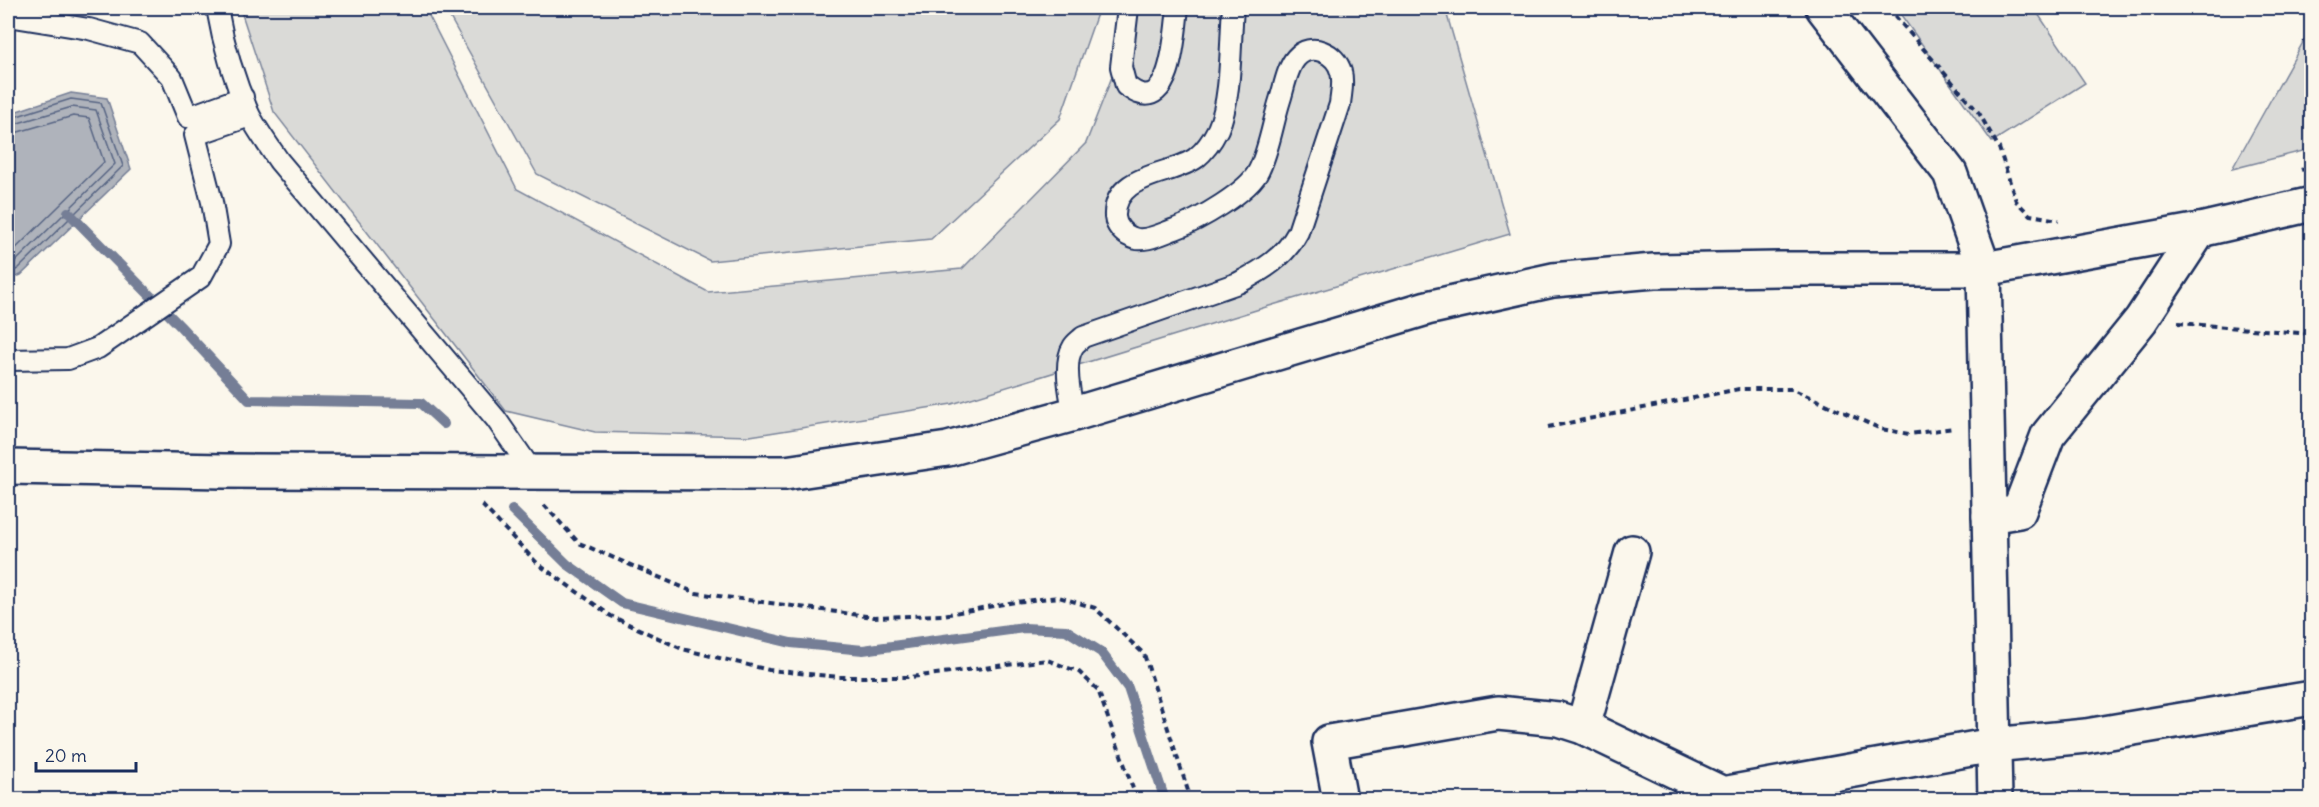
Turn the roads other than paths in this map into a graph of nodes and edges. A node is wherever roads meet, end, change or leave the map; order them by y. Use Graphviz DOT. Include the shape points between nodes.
graph roads {
  1 [pos="217,8"];
  2 [pos="1128,8"];
  3 [pos="1178,8"];
  4 [pos="1233,8"];
  5 [pos="1823,8"];
  6 [pos="8,16"];
  7 [pos="243,97"];
  8 [pos="250,116"];
  9 [pos="2312,204"];
  10 [pos="2200,230"];
  11 [pos="1984,269"];
  12 [pos="8,360"];
  13 [pos="1074,414"];
  14 [pos="8,467"];
  15 [pos="532,471"];
  16 [pos="1989,516"];
  17 [pos="1632,552"];
  18 [pos="2312,698"];
  19 [pos="1583,727"];
  20 [pos="1993,745"];
  21 [pos="1725,795"];
  22 [pos="1340,800"];
  23 [pos="1689,800"];
  24 [pos="1995,800"];
  1 -- 7 [label="lane"];
  2 -- 3 [label="lane" via="1122,67 1126,86 1139,94 1151,94 1162,87 1168,75"];
  4 -- 13 [label="lane" via="1226,101 1219,128 1197,157 1177,169 1138,180 1125,190 1115,206 1115,221 1133,239 1150,238 1183,226 1246,186 1259,171 1296,58 1307,50 1322,50 1332,56 1341,70 1343,84 1298,232 1281,256 1246,279 1083,337 1073,345 1068,387"];
  5 -- 11 [label="street" via="1950,173"];
  6 -- 7 [label="lane" via="89,28 140,43 172,78 188,117"];
  7 -- 8 [label="lane"];
  8 -- 12 [label="lane" via="195,135 219,244 201,277 98,348 68,359"];
  8 -- 15 [label="lane" via="279,161 496,419"];
  9 -- 10 [label="street"];
  10 -- 11 [label="street"];
  10 -- 16 [label="street" via="2141,320 2048,435 2019,511"];
  11 -- 13 [label="street" via="1654,271 1553,280 1427,308"];
  11 -- 16 [label="street"];
  13 -- 15 [label="street" via="948,449 785,473"];
  14 -- 15 [label="street"];
  16 -- 20 [label="street"];
  17 -- 19 [label="street"];
  18 -- 20 [label="street" via="2086,736"];
  19 -- 21 [label="street"];
  19 -- 22 [label="street" via="1558,719 1498,713 1329,742"];
  20 -- 21 [label="street"];
  20 -- 24 [label="street"];
  21 -- 23 [label="street"];
}
